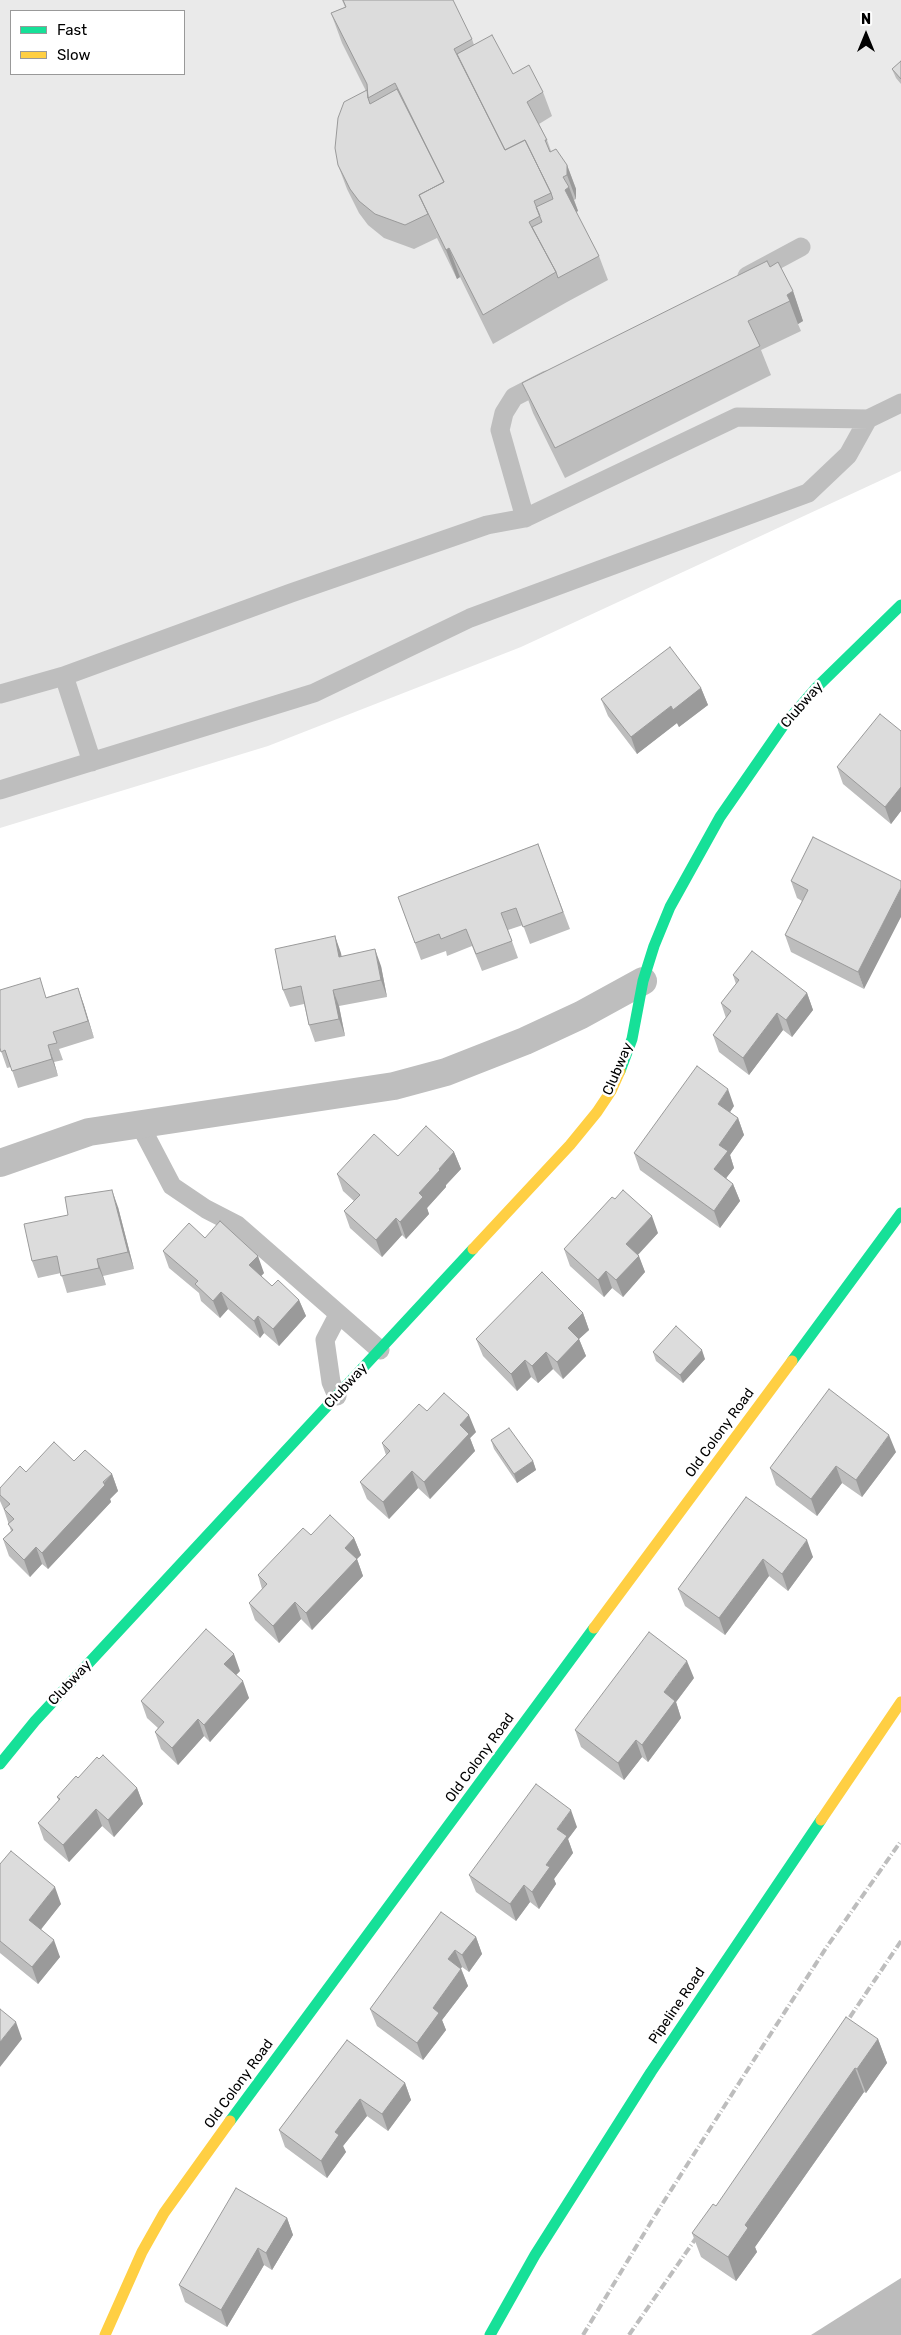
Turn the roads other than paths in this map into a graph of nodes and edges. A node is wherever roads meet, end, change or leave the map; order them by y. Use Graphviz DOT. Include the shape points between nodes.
graph roads {
  1 [pos="801,247"];
  2 [pos="732,283"];
  3 [pos="567,370"];
  4 [pos="901,403"];
  5 [pos="868,419"];
  6 [pos="525,518"];
  7 [pos="901,605"];
  8 [pos="64,676"];
  9 [pos="0,694"];
  10 [pos="92,762"];
  11 [pos="0,790"];
  12 [pos="643,981"];
  13 [pos="140,1125"];
  14 [pos="0,1162"];
  15 [pos="901,1213"];
  16 [pos="338,1315"];
  17 [pos="380,1350"];
  18 [pos="337,1396"];
  19 [pos="901,1702"];
  20 [pos="0,1764"];
  21 [pos="105,2335"];
  22 [pos="490,2335"];
  1 -- 2 [label="lane"];
  3 -- 6 [label="lane" via="514,397 504,413 500,430"];
  4 -- 5 [label="lane"];
  5 -- 6 [label="lane" via="737,418"];
  5 -- 10 [label="lane" via="848,455 808,493 470,618 314,693"];
  6 -- 8 [label="lane" via="487,525"];
  7 -- 12 [label="street, Clubway" via="815,689 783,726 751,772 715,825 670,907"];
  8 -- 9 [label="lane"];
  8 -- 10 [label="lane"];
  10 -- 11 [label="lane"];
  12 -- 13 [label="street" via="525,1041 446,1072 394,1086"];
  12 -- 17 [label="street, Clubway" via="632,1039 611,1091 597,1112"];
  13 -- 14 [label="street" via="89,1132"];
  13 -- 16 [label="lane" via="172,1186 236,1225 273,1254"];
  15 -- 21 [label="street, Old Colony Road" via="189,2177 142,2252"];
  16 -- 17 [label="lane"];
  16 -- 18 [label="lane" via="325,1340 331,1382"];
  17 -- 18 [label="street, Clubway"];
  18 -- 20 [label="street, Clubway" via="35,1721"];
  19 -- 22 [label="street, Pipeline Road" via="651,2072 535,2255"];
}
